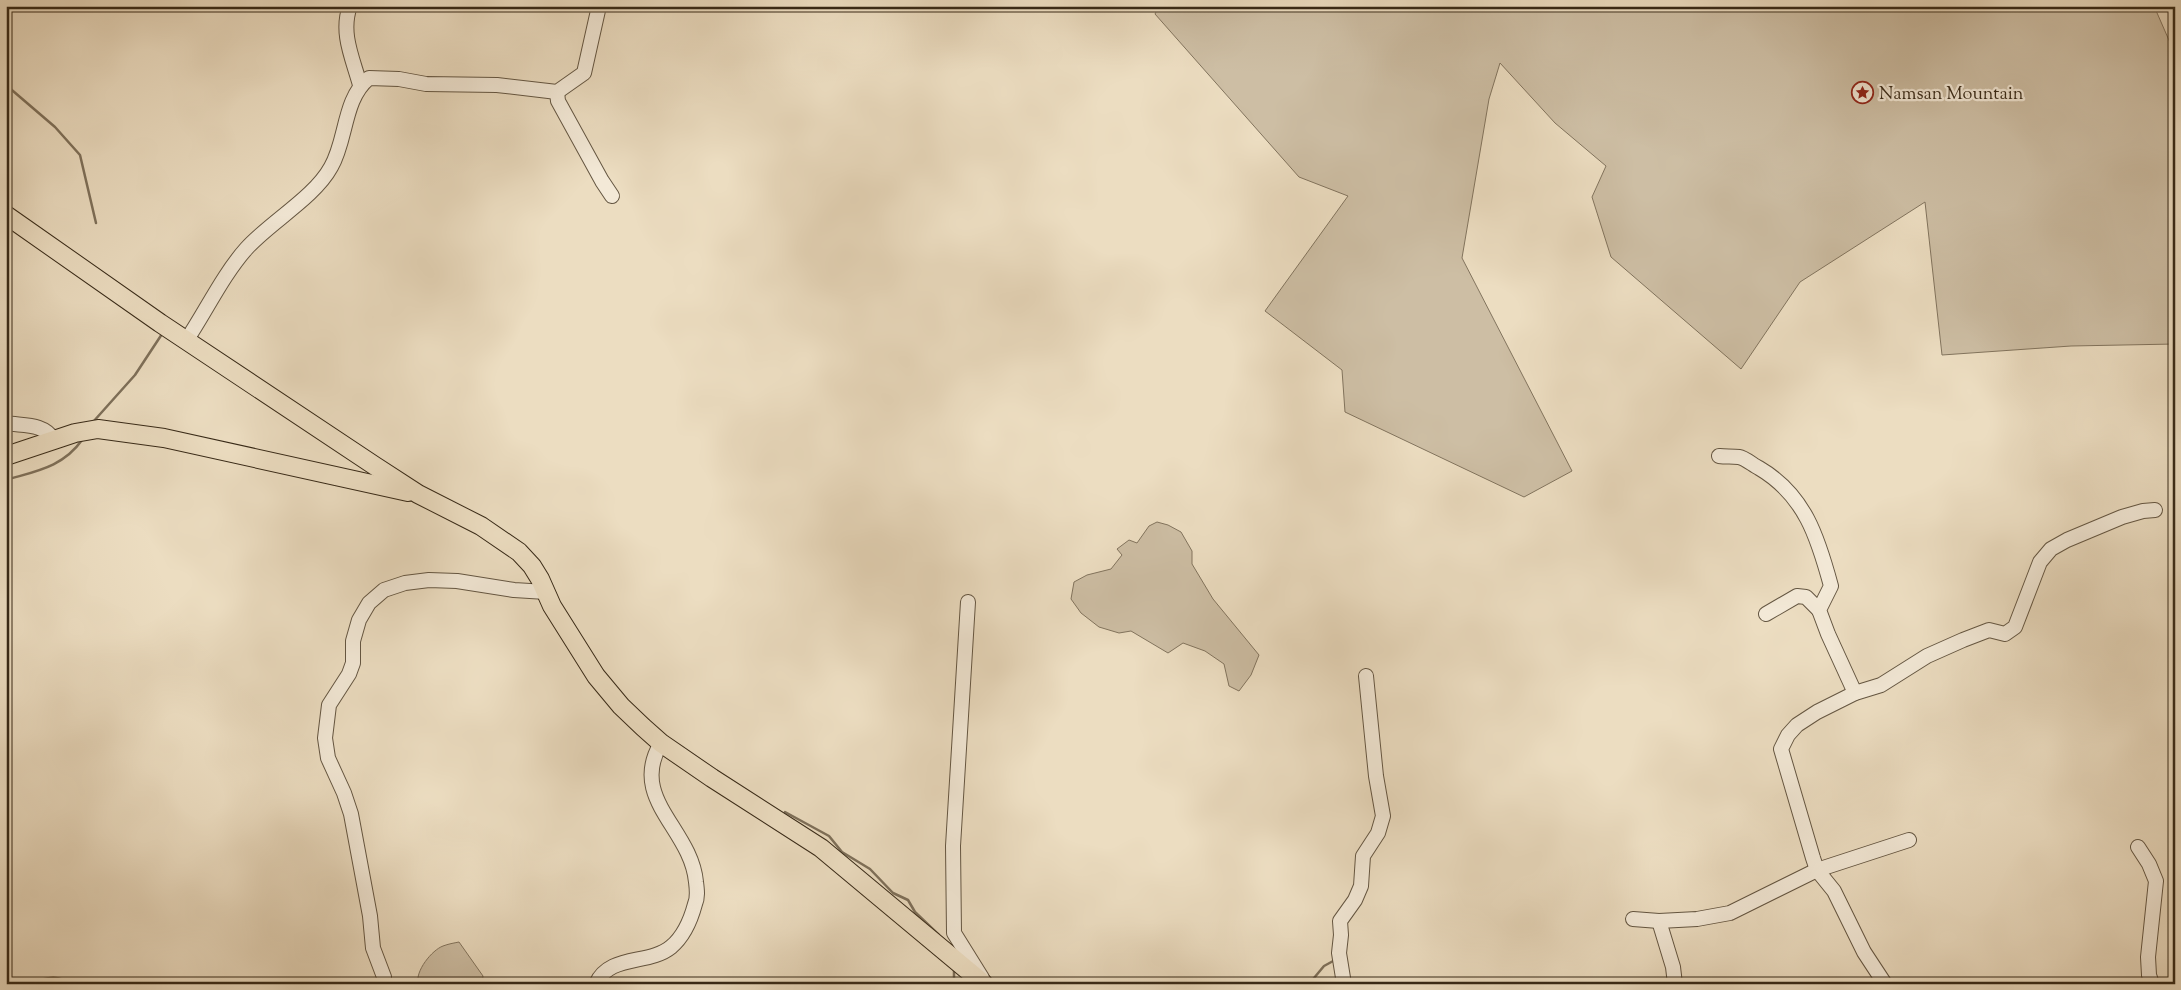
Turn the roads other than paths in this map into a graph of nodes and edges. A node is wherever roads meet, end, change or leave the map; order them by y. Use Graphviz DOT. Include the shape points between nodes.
graph roads {
  1 [pos="350,6"];
  2 [pos="599,6"];
  3 [pos="360,85"];
  4 [pos="557,92"];
  5 [pos="612,196"];
  6 [pos="6,215"];
  7 [pos="186,341"];
  8 [pos="6,423"];
  9 [pos="54,440"];
  10 [pos="6,456"];
  11 [pos="1719,456"];
  12 [pos="418,494"];
  13 [pos="2155,510"];
  14 [pos="546,592"];
  15 [pos="968,602"];
  16 [pos="1819,610"];
  17 [pos="1766,614"];
  18 [pos="1366,676"];
  19 [pos="1855,693"];
  20 [pos="661,743"];
  21 [pos="1909,840"];
  22 [pos="2138,847"];
  23 [pos="1817,870"];
  24 [pos="1633,920"];
  25 [pos="1660,921"];
  26 [pos="384,984"];
  27 [pos="596,984"];
  28 [pos="985,984"];
  29 [pos="1344,984"];
  30 [pos="1675,984"];
  31 [pos="1885,984"];
  32 [pos="2152,984"];
  1 -- 3 [label="street" via="346,18 347,38"];
  2 -- 4 [label="street" via="584,72"];
  3 -- 4 [label="street" via="369,78 380,77 426,84 497,85"];
  3 -- 7 [label="street" via="338,154 328,172 247,248"];
  4 -- 5 [label="street" via="558,102"];
  6 -- 7 [label="main road"];
  7 -- 12 [label="main road"];
  8 -- 9 [label="street" via="42,428"];
  9 -- 10 [label="main road"];
  9 -- 12 [label="main road" via="98,429 164,438"];
  11 -- 16 [label="street" via="1739,457 1766,472 1789,491 1809,519 1831,586"];
  12 -- 14 [label="main road" via="500,538 519,552 532,566"];
  13 -- 19 [label="street" via="2122,517 2051,549 2040,562 2015,627 2005,634 1989,630 1963,640 1927,656 1881,685"];
  14 -- 20 [label="main road" via="596,676 621,706"];
  14 -- 26 [label="street" via="456,581 405,583 384,590 369,603 359,620 350,674 329,705 325,738 328,758 351,814 373,948"];
  15 -- 28 [label="street" via="953,846 954,933"];
  16 -- 17 [label="street" via="1806,596 1796,596"];
  16 -- 19 [label="street"];
  18 -- 29 [label="street" via="1383,816 1378,833 1363,856 1355,900 1340,921"];
  19 -- 23 [label="street" via="1797,725 1781,749"];
  20 -- 27 [label="street" via="654,756 651,778 654,792 685,844 696,875 696,904 682,935 670,948 612,966 603,972"];
  20 -- 28 [label="main road" via="821,848"];
  21 -- 23 [label="street"];
  22 -- 32 [label="street" via="2156,881 2148,957"];
  23 -- 25 [label="street" via="1730,913"];
  23 -- 31 [label="street" via="1834,891 1864,952"];
  24 -- 25 [label="street"];
  25 -- 30 [label="street"];
}
